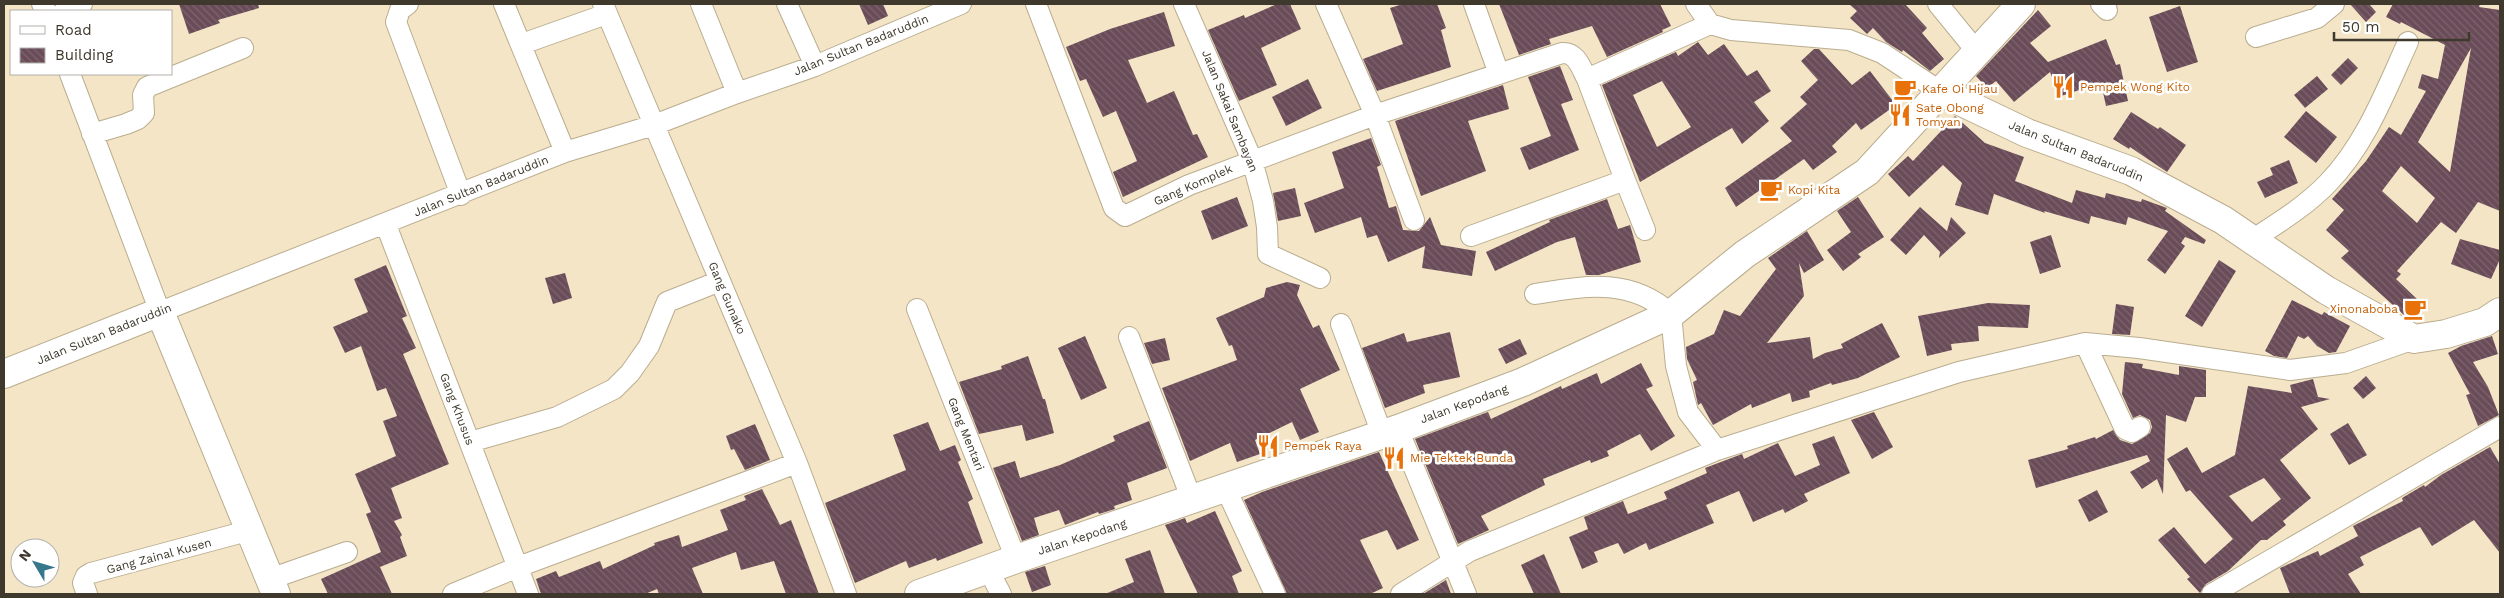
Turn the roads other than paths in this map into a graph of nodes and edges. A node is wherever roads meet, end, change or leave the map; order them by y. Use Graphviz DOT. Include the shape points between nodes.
graph roads {
  1 [pos="82,4"];
  2 [pos="408,4"];
  3 [pos="504,4"];
  4 [pos="701,4"];
  5 [pos="787,4"];
  6 [pos="961,4"];
  7 [pos="1036,4"];
  8 [pos="1184,4"];
  9 [pos="1326,4"];
  10 [pos="1474,4"];
  11 [pos="1696,4"];
  12 [pos="1938,4"];
  13 [pos="2021,4"];
  14 [pos="2334,4"];
  15 [pos="603,8"];
  16 [pos="67,10"];
  17 [pos="1710,24"];
  18 [pos="2256,37"];
  19 [pos="2408,42"];
  20 [pos="522,44"];
  21 [pos="243,48"];
  22 [pos="1978,53"];
  23 [pos="815,66"];
  24 [pos="1499,74"];
  25 [pos="70,75"];
  26 [pos="1587,79"];
  27 [pos="737,92"];
  28 [pos="1941,92"];
  29 [pos="1375,115"];
  30 [pos="654,125"];
  31 [pos="92,134"];
  32 [pos="565,152"];
  33 [pos="1252,160"];
  34 [pos="1625,180"];
  35 [pos="461,195"];
  36 [pos="1414,220"];
  37 [pos="386,224"];
  38 [pos="1645,230"];
  39 [pos="1471,236"];
  40 [pos="2252,240"];
  41 [pos="1320,278"];
  42 [pos="720,281"];
  43 [pos="1535,294"];
  44 [pos="917,309"];
  45 [pos="160,312"];
  46 [pos="2500,312"];
  47 [pos="1671,314"];
  48 [pos="1340,324"];
  49 [pos="1129,337"];
  50 [pos="2414,339"];
  51 [pos="2085,343"];
  52 [pos="4,374"];
  53 [pos="2500,427"];
  54 [pos="2140,428"];
  55 [pos="1390,431"];
  56 [pos="470,442"];
  57 [pos="1717,450"];
  58 [pos="797,463"];
  59 [pos="1226,488"];
  60 [pos="1192,500"];
  61 [pos="251,530"];
  62 [pos="347,552"];
  63 [pos="1016,559"];
  64 [pos="1452,562"];
  65 [pos="518,567"];
  66 [pos="988,569"];
  67 [pos="273,587"];
  68 [pos="87,594"];
  69 [pos="453,594"];
  70 [pos="528,594"];
  71 [pos="846,594"];
  72 [pos="919,594"];
  73 [pos="1001,594"];
  74 [pos="1275,594"];
  75 [pos="1401,594"];
  76 [pos="1466,594"];
  77 [pos="2212,594"];
  1 -- 16 [label="street"];
  2 -- 35 [label="street" via="400,10 396,22"];
  3 -- 20 [label="street"];
  4 -- 27 [label="street"];
  5 -- 23 [label="street"];
  6 -- 23 [label="street, Jalan Sultan Badaruddin"];
  7 -- 33 [label="street, Gang Komplek" via="1114,208 1120,215 1136,212 1189,185"];
  8 -- 33 [label="street, Jalan Sakai Sambayan"];
  9 -- 29 [label="street"];
  10 -- 24 [label="street"];
  11 -- 17 [label="street"];
  12 -- 22 [label="street"];
  13 -- 22 [label="street, Jalan Kepodang"];
  14 -- 18 [label="street" via="2317,18"];
  15 -- 20 [label="street"];
  15 -- 30 [label="street, Gang Gunako"];
  17 -- 26 [label="street"];
  17 -- 28 [label="street, Jalan Sultan Badaruddin" via="1754,33 1849,40 1882,53"];
  19 -- 40 [label="street" via="2376,113 2340,169 2299,209"];
  20 -- 32 [label="street"];
  21 -- 31 [label="street" via="147,87 143,95 144,113 138,119"];
  22 -- 28 [label="street, Jalan Kepodang"];
  23 -- 27 [label="street, Jalan Sultan Badaruddin"];
  24 -- 26 [label="street, Gang Komplek" via="1566,52 1577,58"];
  24 -- 29 [label="street, Gang Komplek"];
  25 -- 31 [label="street"];
  26 -- 34 [label="street, Gang Komplek"];
  27 -- 30 [label="street, Jalan Sultan Badaruddin"];
  28 -- 40 [label="street, Jalan Sultan Badaruddin" via="2028,133 2131,171 2223,220"];
  28 -- 47 [label="street, Jalan Kepodang" via="1867,172 1745,254"];
  29 -- 33 [label="street, Gang Komplek"];
  29 -- 36 [label="street"];
  30 -- 32 [label="street, Jalan Sultan Badaruddin"];
  30 -- 42 [label="street, Gang Gunako"];
  31 -- 45 [label="street"];
  32 -- 35 [label="street, Jalan Sultan Badaruddin"];
  33 -- 41 [label="street, Jalan Sakai Sambayan" via="1263,201 1268,254"];
  34 -- 38 [label="street, Gang Komplek"];
  34 -- 39 [label="street"];
  35 -- 37 [label="street, Jalan Sultan Badaruddin"];
  37 -- 45 [label="street, Jalan Sultan Badaruddin"];
  37 -- 56 [label="street, Gang Khusus"];
  40 -- 50 [label="street, Jalan Sultan Badaruddin" via="2326,290"];
  42 -- 56 [label="street" via="667,302 649,346 614,389 557,417"];
  42 -- 58 [label="street, Gang Gunako"];
  43 -- 47 [label="street" via="1577,287 1615,286 1638,292"];
  44 -- 63 [label="street, Gang Mentari"];
  45 -- 52 [label="street, Jalan Sultan Badaruddin"];
  45 -- 61 [label="street"];
  46 -- 50 [label="street" via="2485,322 2446,334"];
  47 -- 55 [label="street, Jalan Kepodang" via="1524,382"];
  47 -- 57 [label="street" via="1676,366 1688,412"];
  48 -- 55 [label="street"];
  49 -- 60 [label="street"];
  50 -- 51 [label="street" via="2346,363 2290,370"];
  51 -- 54 [label="street" via="2122,424 2128,431"];
  51 -- 57 [label="street" via="1959,372"];
  53 -- 77 [label="street"];
  55 -- 59 [label="street, Jalan Kepodang"];
  55 -- 64 [label="street"];
  56 -- 65 [label="street, Gang Khusus"];
  57 -- 64 [label="street"];
  58 -- 65 [label="street"];
  58 -- 71 [label="street, Gang Gunako"];
  59 -- 60 [label="street, Jalan Kepodang"];
  59 -- 74 [label="street"];
  60 -- 63 [label="street, Jalan Kepodang"];
  61 -- 67 [label="street"];
  61 -- 68 [label="street, Gang Zainal Kusen" via="91,573 83,583"];
  62 -- 67 [label="street"];
  63 -- 66 [label="street, Jalan Kepodang"];
  64 -- 75 [label="street"];
  64 -- 76 [label="street"];
  65 -- 69 [label="street"];
  65 -- 70 [label="street, Gang Khusus"];
  66 -- 72 [label="street, Jalan Kepodang"];
  66 -- 73 [label="street"];
}
